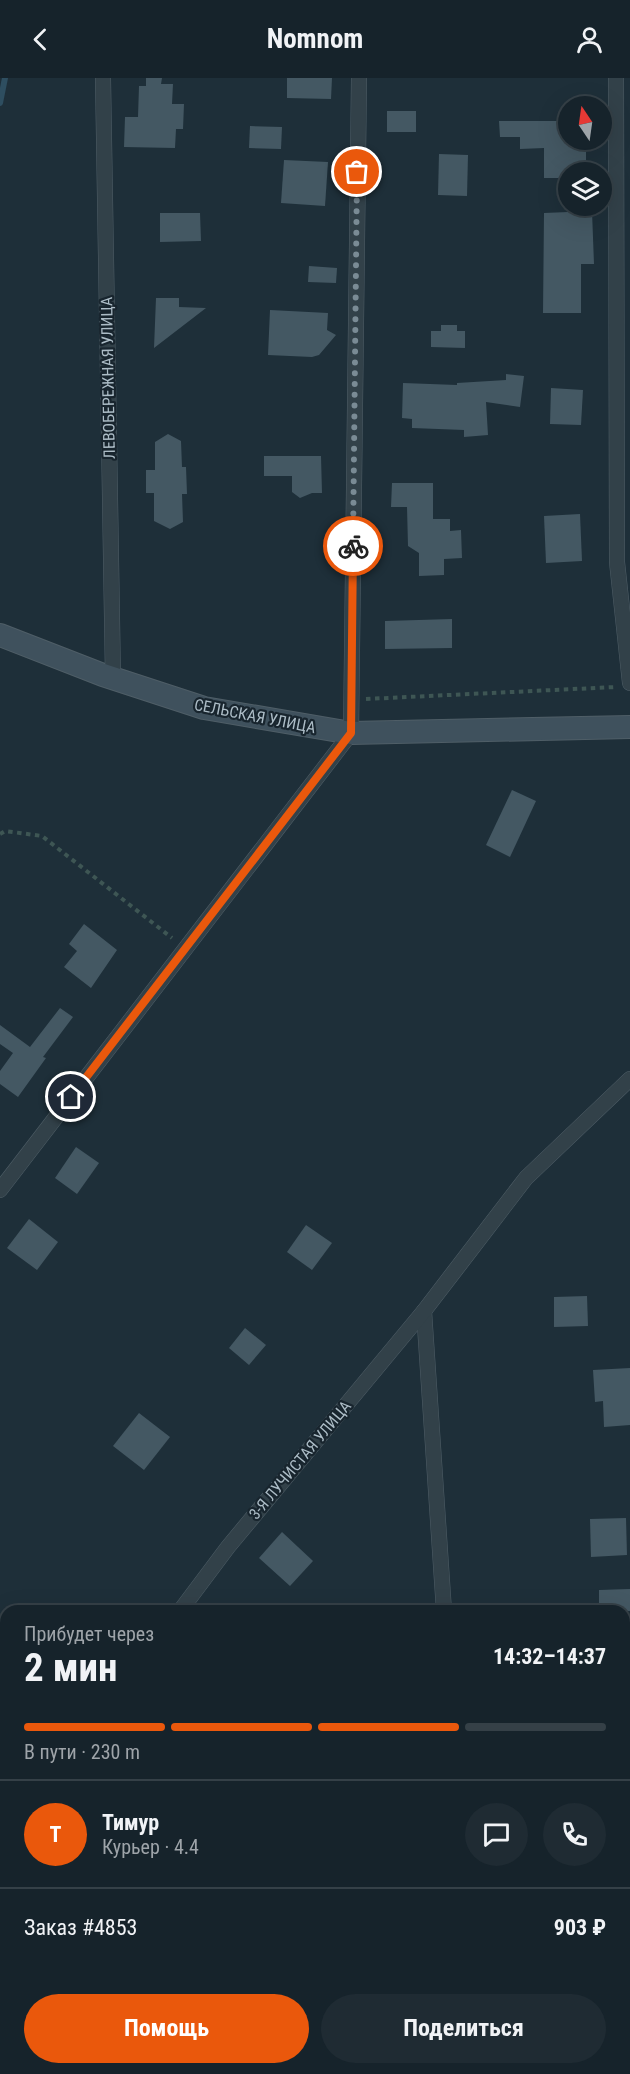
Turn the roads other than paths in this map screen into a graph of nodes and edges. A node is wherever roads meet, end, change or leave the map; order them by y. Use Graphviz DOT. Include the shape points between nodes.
graph roads {
  1 [pos="103,78"];
  2 [pos="358,78"];
  3 [pos="616,78"];
  4 [pos="0,635"];
  5 [pos="113,678"];
  6 [pos="624,685"];
  7 [pos="630,727"];
  8 [pos="351,733"];
  9 [pos="630,1079"];
  10 [pos="0,1190"];
  11 [pos="424,1311"];
  12 [pos="184,1605"];
  13 [pos="444,1605"];
  1 -- 5 [label="street, ЛЕВОБЕРЕЖНАЯ УЛИЦА"];
  2 -- 8 [label="street"];
  3 -- 6 [label="street" via="617,562"];
  4 -- 5 [label="street, СЕЛЬСКАЯ УЛИЦА"];
  5 -- 8 [label="street, СЕЛЬСКАЯ УЛИЦА" via="204,708"];
  7 -- 8 [label="street, СЕЛЬСКАЯ УЛИЦА"];
  8 -- 10 [label="street"];
  9 -- 11 [label="street, 3-Я ЛУЧИСТАЯ УЛИЦА" via="526,1178"];
  11 -- 12 [label="street, 3-Я ЛУЧИСТАЯ УЛИЦА"];
  11 -- 13 [label="street"];
}
